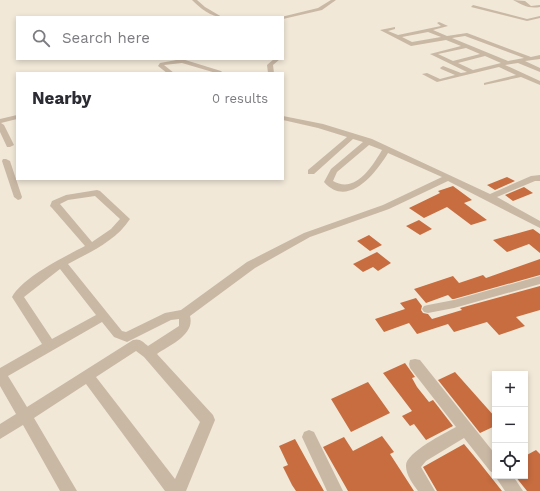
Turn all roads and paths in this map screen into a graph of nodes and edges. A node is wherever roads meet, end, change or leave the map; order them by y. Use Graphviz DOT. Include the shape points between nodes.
graph roads {
  1 [pos="194,0"];
  2 [pos="334,0"];
  3 [pos="516,0"];
  4 [pos="540,6"];
  5 [pos="473,8"];
  6 [pos="502,13"];
  7 [pos="218,16"];
  8 [pos="493,16"];
  9 [pos="540,17"];
  10 [pos="284,18"];
  11 [pos="439,23"];
  12 [pos="393,28"];
  13 [pos="428,30"];
  14 [pos="397,37"];
  15 [pos="446,38"];
  16 [pos="484,41"];
  17 [pos="427,42"];
  18 [pos="466,46"];
  19 [pos="446,51"];
  20 [pos="486,54"];
  21 [pos="540,57"];
  22 [pos="529,58"];
  23 [pos="275,60"];
  24 [pos="519,61"];
  25 [pos="452,63"];
  26 [pos="507,63"];
  27 [pos="499,65"];
  28 [pos="443,68"];
  29 [pos="540,70"];
  30 [pos="170,72"];
  31 [pos="219,72"];
  32 [pos="271,72"];
  33 [pos="472,72"];
  34 [pos="424,74"];
  35 [pos="460,75"];
  36 [pos="521,75"];
  37 [pos="540,83"];
  38 [pos="486,84"];
  39 [pos="16,117"];
  40 [pos="284,118"];
  41 [pos="0,121"];
  42 [pos="0,125"];
  43 [pos="352,136"];
  44 [pos="369,141"];
  45 [pos="10,145"];
  46 [pos="387,149"];
  47 [pos="6,161"];
  48 [pos="10,172"];
  49 [pos="311,172"];
  50 [pos="0,175"];
  51 [pos="449,177"];
  52 [pos="540,178"];
  53 [pos="490,197"];
  54 [pos="18,198"];
  55 [pos="540,225"];
  56 [pos="90,246"];
  57 [pos="61,263"];
  58 [pos="540,280"];
  59 [pos="428,309"];
  60 [pos="184,314"];
  61 [pos="103,316"];
  62 [pos="132,341"];
  63 [pos="50,346"];
  64 [pos="148,353"];
  65 [pos="415,364"];
  66 [pos="0,374"];
  67 [pos="88,377"];
  68 [pos="25,416"];
  69 [pos="465,429"];
  70 [pos="0,432"];
  71 [pos="309,437"];
  72 [pos="492,462"];
  73 [pos="505,479"];
  74 [pos="69,491"];
  75 [pos="176,491"];
  76 [pos="335,491"];
  77 [pos="427,491"];
  78 [pos="515,491"];
  1 -- 7 [label="street"];
  2 -- 10 [label="street" via="320,9"];
  3 -- 4 [label="street" via="530,7"];
  5 -- 6 [label="street"];
  6 -- 8 [label="street"];
  6 -- 9 [label="street" via="527,20"];
  11 -- 13 [label="street" via="446,26"];
  12 -- 14 [label="street" via="383,30"];
  13 -- 14 [label="street"];
  13 -- 15 [label="street"];
  14 -- 17 [label="street" via="411,44"];
  15 -- 16 [label="street" via="465,34"];
  15 -- 17 [label="street"];
  15 -- 18 [label="street"];
  16 -- 18 [label="street"];
  16 -- 22 [label="street"];
  17 -- 19 [label="street"];
  18 -- 19 [label="street"];
  18 -- 20 [label="street"];
  19 -- 25 [label="street" via="433,54"];
  20 -- 25 [label="street"];
  20 -- 26 [label="street"];
  21 -- 22 [label="street"];
  22 -- 24 [label="street"];
  23 -- 32 [label="street" via="270,65"];
  24 -- 26 [label="street"];
  24 -- 29 [label="street"];
  25 -- 33 [label="street"];
  26 -- 27 [label="street"];
  27 -- 33 [label="street"];
  27 -- 36 [label="street"];
  28 -- 35 [label="street"];
  30 -- 31 [label="street" via="161,66 162,64 182,61"];
  33 -- 35 [label="street"];
  34 -- 35 [label="street" via="439,81"];
  36 -- 37 [label="street"];
  36 -- 38 [label="street"];
  39 -- 41 [label="street"];
  40 -- 43 [label="street" via="316,124"];
  42 -- 45 [label="street"];
  43 -- 44 [label="street"];
  43 -- 49 [label="street"];
  44 -- 46 [label="street"];
  44 -- 46 [label="street" via="334,171 328,182 345,190 357,185"];
  46 -- 51 [label="street"];
  47 -- 48 [label="street"];
  48 -- 50 [label="street"];
  48 -- 54 [label="street"];
  51 -- 53 [label="street"];
  51 -- 60 [label="street" via="386,207 307,235 251,265"];
  52 -- 53 [label="street" via="534,178"];
  53 -- 55 [label="street"];
  56 -- 56 [label="street" via="122,226 125,219 97,193 66,198 55,203"];
  56 -- 57 [label="street"];
  57 -- 61 [label="street"];
  57 -- 63 [label="street" via="21,292 18,297"];
  58 -- 59 [label="street"];
  60 -- 62 [label="street" via="169,316"];
  60 -- 64 [label="street" via="184,329"];
  61 -- 62 [label="street" via="118,334"];
  61 -- 63 [label="street"];
  62 -- 64 [label="street"];
  62 -- 67 [label="street"];
  63 -- 66 [label="street"];
  64 -- 75 [label="street" via="208,420"];
  65 -- 69 [label="street"];
  66 -- 68 [label="street"];
  67 -- 68 [label="street"];
  67 -- 75 [label="street"];
  68 -- 70 [label="street"];
  68 -- 74 [label="street"];
  69 -- 72 [label="street"];
  69 -- 77 [label="street" via="421,456 413,465 416,475"];
  71 -- 76 [label="street"];
  73 -- 78 [label="street"];
}
